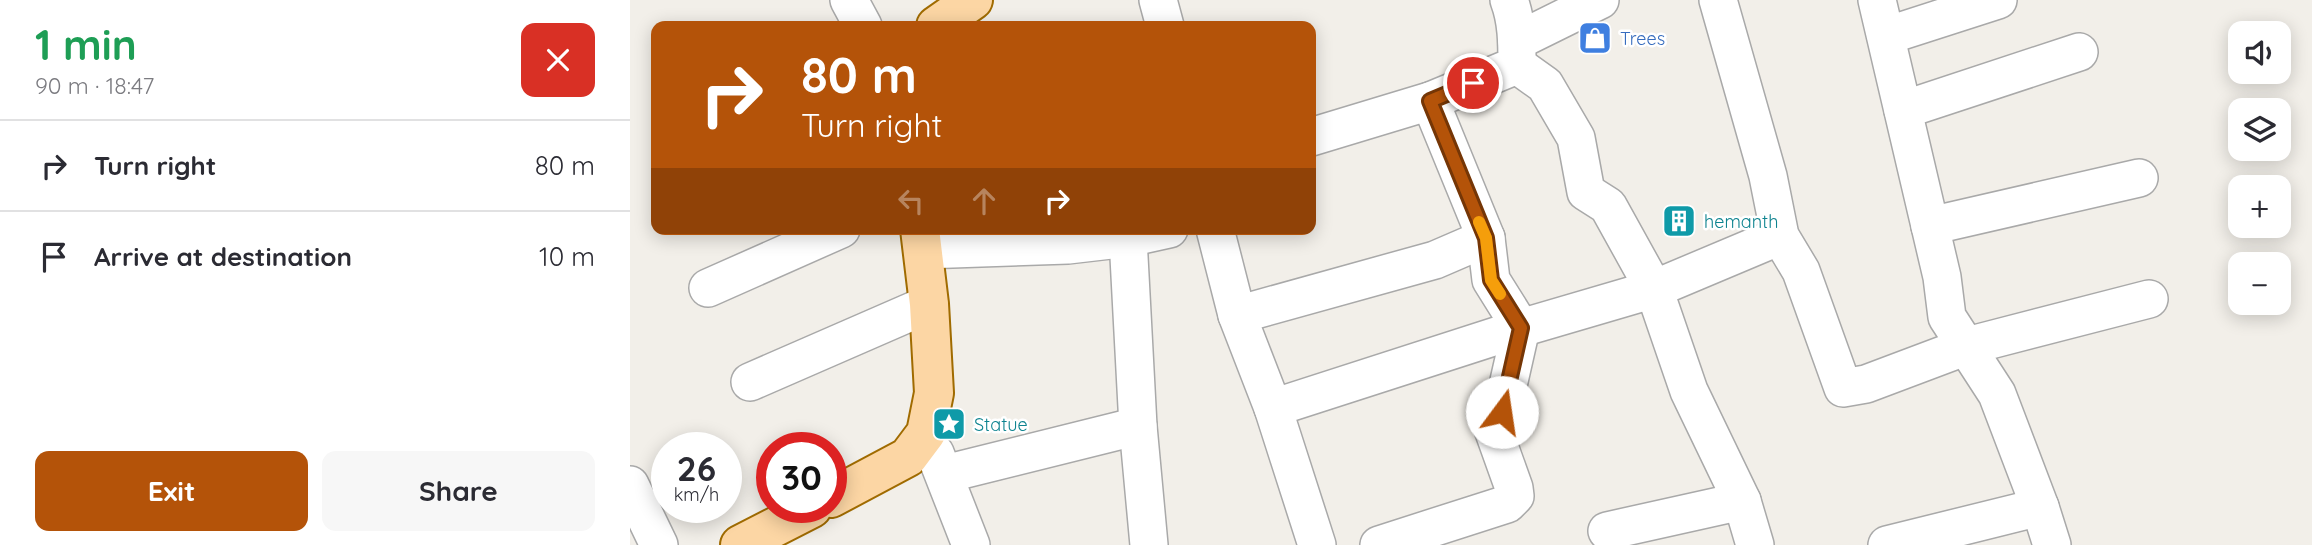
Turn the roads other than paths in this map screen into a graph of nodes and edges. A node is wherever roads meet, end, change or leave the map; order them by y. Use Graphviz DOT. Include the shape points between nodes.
graph roads {
  1 [pos="849,0"];
  2 [pos="973,0"];
  3 [pos="1158,0"];
  4 [pos="1509,0"];
  5 [pos="1600,0"];
  6 [pos="1718,0"];
  7 [pos="1877,0"];
  8 [pos="1998,0"];
  9 [pos="860,21"];
  10 [pos="943,21"];
  11 [pos="1164,21"];
  12 [pos="1886,36"];
  13 [pos="2079,52"];
  14 [pos="1517,53"];
  15 [pos="1430,101"];
  16 [pos="1903,110"];
  17 [pos="1316,135"];
  18 [pos="2139,178"];
  19 [pos="1930,226"];
  20 [pos="827,235"];
  21 [pos="1142,235"];
  22 [pos="1217,235"];
  23 [pos="1780,236"];
  24 [pos="1128,238"];
  25 [pos="1486,238"];
  26 [pos="921,240"];
  27 [pos="708,288"];
  28 [pos="1654,289"];
  29 [pos="2149,299"];
  30 [pos="929,304"];
  31 [pos="1237,315"];
  32 [pos="1521,328"];
  33 [pos="1968,346"];
  34 [pos="750,382"];
  35 [pos="1273,408"];
  36 [pos="1138,426"];
  37 [pos="926,433"];
  38 [pos="945,474"];
  39 [pos="630,485"];
  40 [pos="847,489"];
  41 [pos="1742,501"];
  42 [pos="2040,507"];
  43 [pos="783,523"];
  44 [pos="1607,531"];
  45 [pos="659,545"];
  46 [pos="740,545"];
  47 [pos="971,545"];
  48 [pos="1149,545"];
  49 [pos="1317,545"];
  50 [pos="1379,545"];
  51 [pos="1755,545"];
  52 [pos="1887,545"];
  53 [pos="2052,545"];
  1 -- 9 [label="street"];
  2 -- 10 [label="main road"];
  3 -- 11 [label="street"];
  4 -- 14 [label="street"];
  5 -- 14 [label="street"];
  6 -- 23 [label="street" via="1768,176"];
  7 -- 12 [label="street"];
  8 -- 12 [label="street"];
  12 -- 16 [label="street"];
  13 -- 16 [label="street"];
  14 -- 15 [label="street"];
  14 -- 28 [label="street" via="1545,85 1576,138 1586,192 1608,206"];
  15 -- 17 [label="street"];
  15 -- 25 [label="street"];
  16 -- 19 [label="street"];
  18 -- 19 [label="street"];
  19 -- 33 [label="street" via="1947,317"];
  20 -- 27 [label="street"];
  21 -- 24 [label="street"];
  22 -- 31 [label="street"];
  23 -- 28 [label="street"];
  23 -- 33 [label="street" via="1801,271 1843,388 1866,384"];
  24 -- 26 [label="street" via="1068,246"];
  24 -- 36 [label="street"];
  25 -- 31 [label="street" via="1435,260"];
  25 -- 32 [label="street" via="1491,280"];
  26 -- 30 [label="main road"];
  28 -- 32 [label="street"];
  28 -- 41 [label="street" via="1689,391"];
  29 -- 33 [label="street"];
  30 -- 34 [label="street"];
  30 -- 37 [label="main road" via="934,393"];
  31 -- 35 [label="street"];
  32 -- 35 [label="street"];
  32 -- 50 [label="street" via="1502,412 1489,418 1515,496 1507,504"];
  33 -- 42 [label="street" via="1997,394"];
  35 -- 49 [label="street"];
  36 -- 38 [label="street"];
  36 -- 48 [label="street"];
  37 -- 38 [label="street"];
  37 -- 40 [label="main road" via="908,457"];
  38 -- 47 [label="street"];
  39 -- 45 [label="street"];
  41 -- 44 [label="street"];
  41 -- 51 [label="street"];
  42 -- 52 [label="street"];
  42 -- 53 [label="street"];
  43 -- 46 [label="main road"];
}
